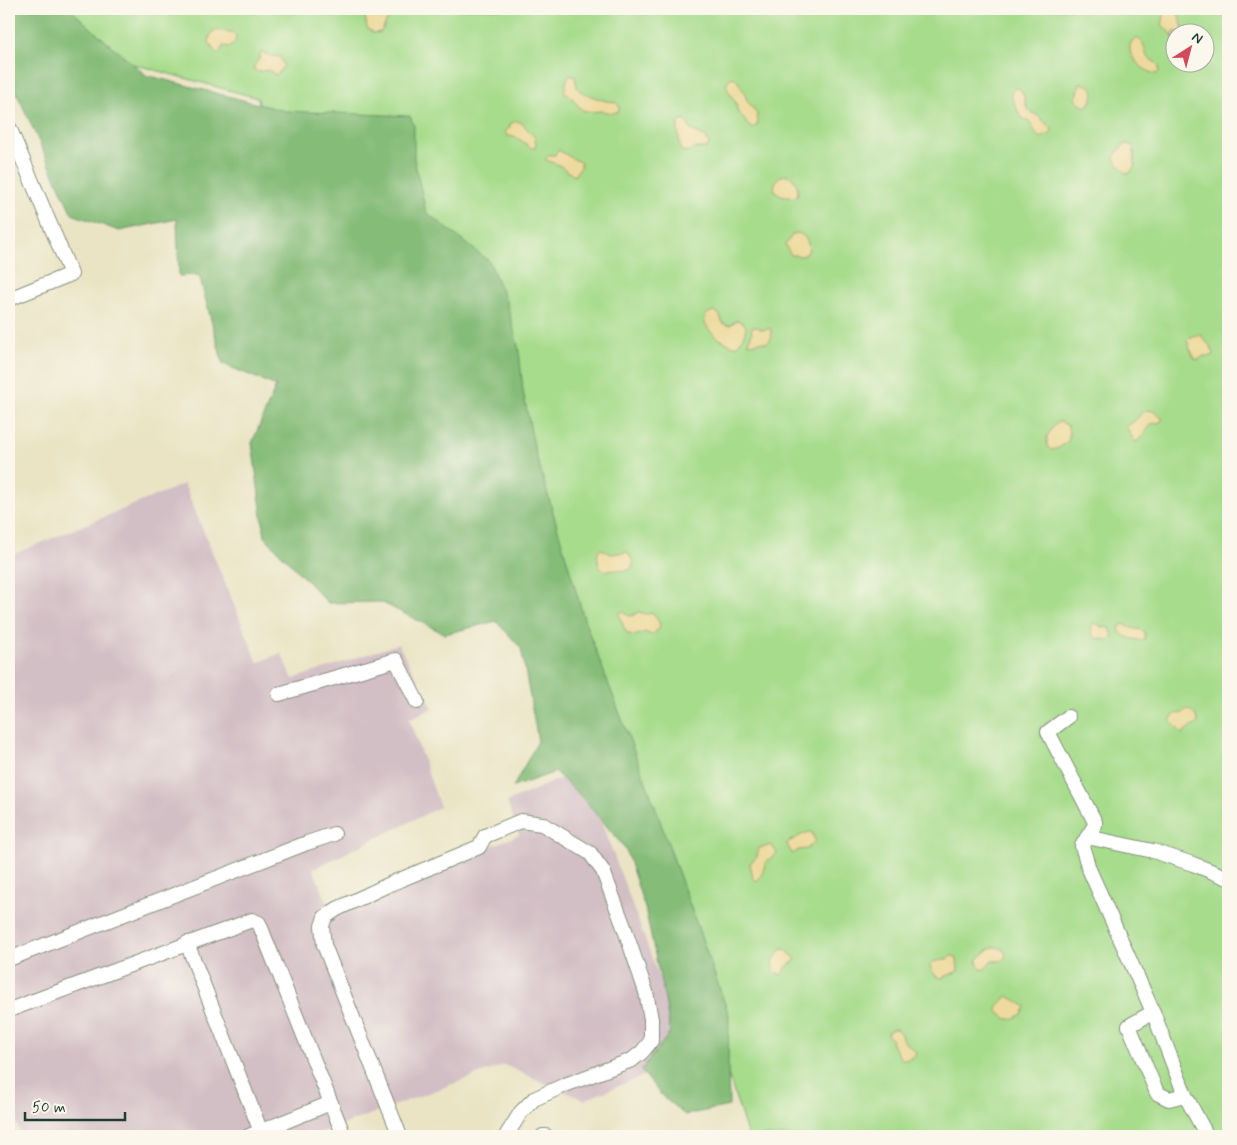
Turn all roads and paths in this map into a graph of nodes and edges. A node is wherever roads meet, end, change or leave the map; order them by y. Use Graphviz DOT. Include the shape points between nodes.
graph roads {
  1 [pos="9,127"];
  2 [pos="9,299"];
  3 [pos="279,694"];
  4 [pos="417,702"];
  5 [pos="1068,717"];
  6 [pos="334,834"];
  7 [pos="1084,842"];
  8 [pos="1228,878"];
  9 [pos="187,944"];
  10 [pos="9,959"];
  11 [pos="9,1010"];
  12 [pos="1153,1012"];
  13 [pos="1185,1095"];
  14 [pos="331,1103"];
  15 [pos="255,1134"];
  16 [pos="344,1136"];
  17 [pos="400,1136"];
  18 [pos="506,1136"];
  19 [pos="1207,1136"];
  1 -- 2 [label="street" via="71,274"];
  3 -- 4 [label="street" via="396,660"];
  5 -- 7 [label="street" via="1048,732 1095,822"];
  6 -- 10 [label="street"];
  7 -- 8 [label="street" via="1153,851"];
  7 -- 12 [label="street" via="1089,869"];
  9 -- 11 [label="street"];
  9 -- 14 [label="street" via="252,920 259,923"];
  9 -- 15 [label="street"];
  12 -- 13 [label="street"];
  12 -- 13 [label="street" via="1129,1026 1156,1093 1169,1099"];
  13 -- 19 [label="street"];
  14 -- 15 [label="street"];
  14 -- 16 [label="street"];
  17 -- 18 [label="street" via="324,945 322,926 325,917 390,884 479,847 485,836 521,821 542,824 590,853 603,871 646,992 652,1019 651,1041 632,1060 534,1100 521,1112"];
}
